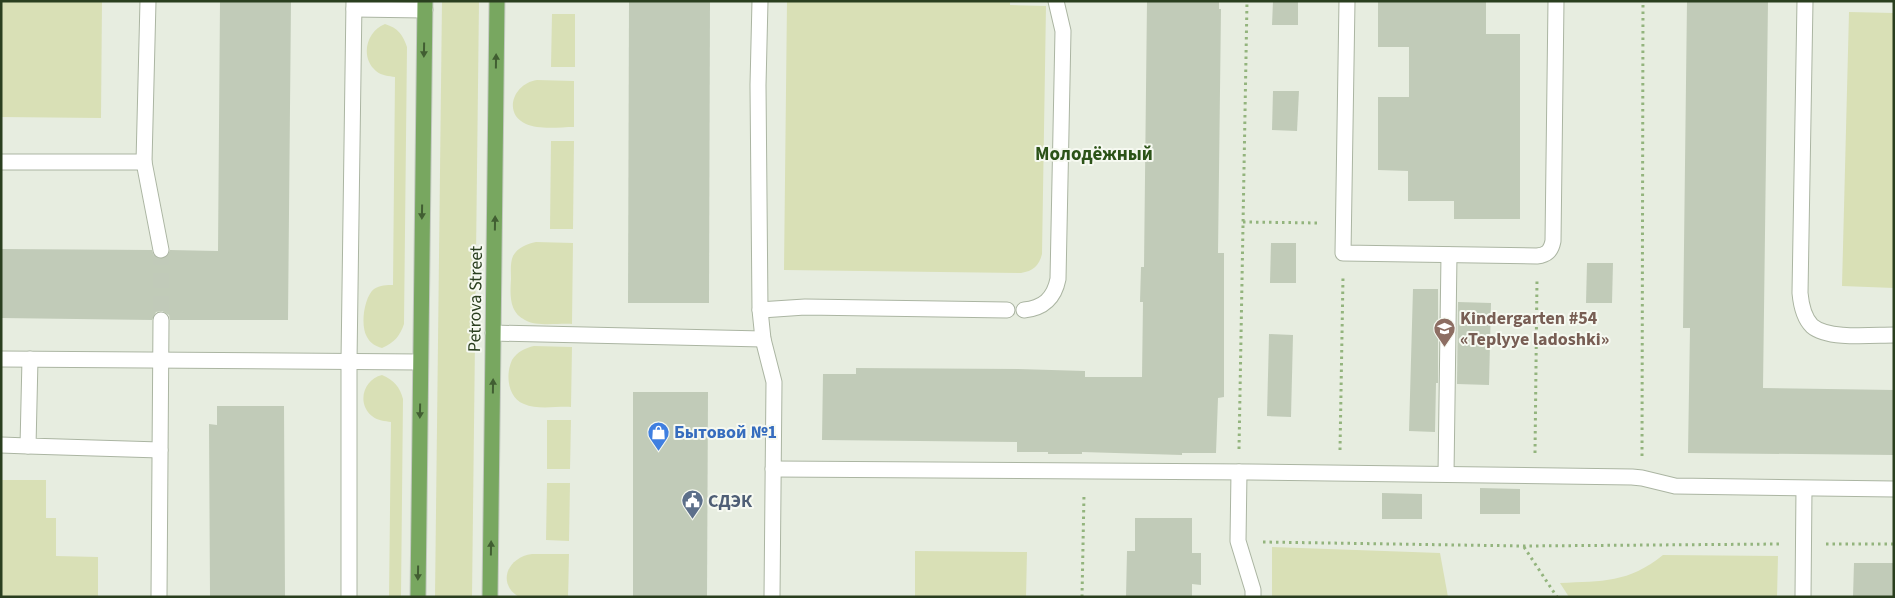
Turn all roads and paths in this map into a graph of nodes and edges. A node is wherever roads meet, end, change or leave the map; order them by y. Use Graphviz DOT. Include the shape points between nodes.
graph roads {
  1 [pos="148,1"];
  2 [pos="497,1"];
  3 [pos="760,1"];
  4 [pos="1056,1"];
  5 [pos="1247,1"];
  6 [pos="1347,1"];
  7 [pos="1556,1"];
  8 [pos="1643,1"];
  9 [pos="1805,1"];
  10 [pos="354,5"];
  11 [pos="425,6"];
  12 [pos="1,162"];
  13 [pos="144,162"];
  14 [pos="1243,222"];
  15 [pos="1344,223"];
  16 [pos="161,250"];
  17 [pos="1343,253"];
  18 [pos="1449,255"];
  19 [pos="1538,256"];
  20 [pos="760,310"];
  21 [pos="1007,310"];
  22 [pos="1024,310"];
  23 [pos="161,320"];
  24 [pos="494,333"];
  25 [pos="1894,335"];
  26 [pos="763,339"];
  27 [pos="1,359"];
  28 [pos="30,359"];
  29 [pos="160,361"];
  30 [pos="349,362"];
  31 [pos="420,362"];
  32 [pos="1,445"];
  33 [pos="28,446"];
  34 [pos="160,450"];
  35 [pos="773,469"];
  36 [pos="1085,471"];
  37 [pos="1239,472"];
  38 [pos="1340,473"];
  39 [pos="1446,474"];
  40 [pos="1534,476"];
  41 [pos="1642,478"];
  42 [pos="1804,489"];
  43 [pos="1894,489"];
  44 [pos="1238,541"];
  45 [pos="1804,544"];
  46 [pos="1894,544"];
  47 [pos="1524,546"];
  48 [pos="159,597"];
  49 [pos="349,597"];
  50 [pos="418,597"];
  51 [pos="490,597"];
  52 [pos="772,597"];
  53 [pos="1082,597"];
  54 [pos="1253,597"];
  55 [pos="1557,597"];
  56 [pos="1804,597"];
  1 -- 13 [label="lane"];
  24 -- 2 [label="main road, Petrova Street, one-way"];
  3 -- 20 [label="lane"];
  4 -- 22 [label="lane" via="1063,31 1058,280 1051,298 1043,305"];
  5 -- 14 [label="path"];
  6 -- 15 [label="lane"];
  7 -- 19 [label="lane" via="1553,241 1549,252"];
  8 -- 41 [label="path"];
  9 -- 25 [label="lane" via="1801,305 1806,318 1823,332"];
  10 -- 11 [label="lane"];
  10 -- 30 [label="lane"];
  11 -- 31 [label="main road, one-way"];
  12 -- 13 [label="lane"];
  13 -- 16 [label="lane"];
  14 -- 15 [label="path"];
  14 -- 37 [label="path"];
  15 -- 17 [label="lane"];
  17 -- 18 [label="lane"];
  17 -- 38 [label="path"];
  18 -- 19 [label="lane"];
  18 -- 39 [label="lane"];
  19 -- 40 [label="path"];
  20 -- 21 [label="lane" via="806,307"];
  20 -- 26 [label="lane"];
  23 -- 29 [label="lane"];
  24 -- 26 [label="lane"];
  51 -- 24 [label="main road, Petrova Street, one-way"];
  26 -- 35 [label="lane" via="774,382"];
  27 -- 28 [label="lane"];
  28 -- 29 [label="lane"];
  28 -- 33 [label="lane"];
  29 -- 30 [label="lane"];
  29 -- 34 [label="lane"];
  30 -- 31 [label="lane"];
  30 -- 49 [label="lane"];
  31 -- 50 [label="main road, one-way"];
  32 -- 33 [label="lane"];
  33 -- 34 [label="lane"];
  34 -- 48 [label="lane"];
  35 -- 36 [label="lane"];
  35 -- 52 [label="lane"];
  36 -- 37 [label="lane"];
  36 -- 53 [label="path"];
  37 -- 38 [label="lane"];
  37 -- 44 [label="lane"];
  38 -- 39 [label="lane"];
  39 -- 40 [label="lane"];
  40 -- 41 [label="lane"];
  41 -- 42 [label="lane" via="1675,486"];
  42 -- 43 [label="lane"];
  42 -- 45 [label="lane"];
  44 -- 47 [label="path"];
  44 -- 54 [label="lane"];
  45 -- 46 [label="path"];
  45 -- 47 [label="path"];
  45 -- 56 [label="lane"];
  47 -- 55 [label="path"];
}
